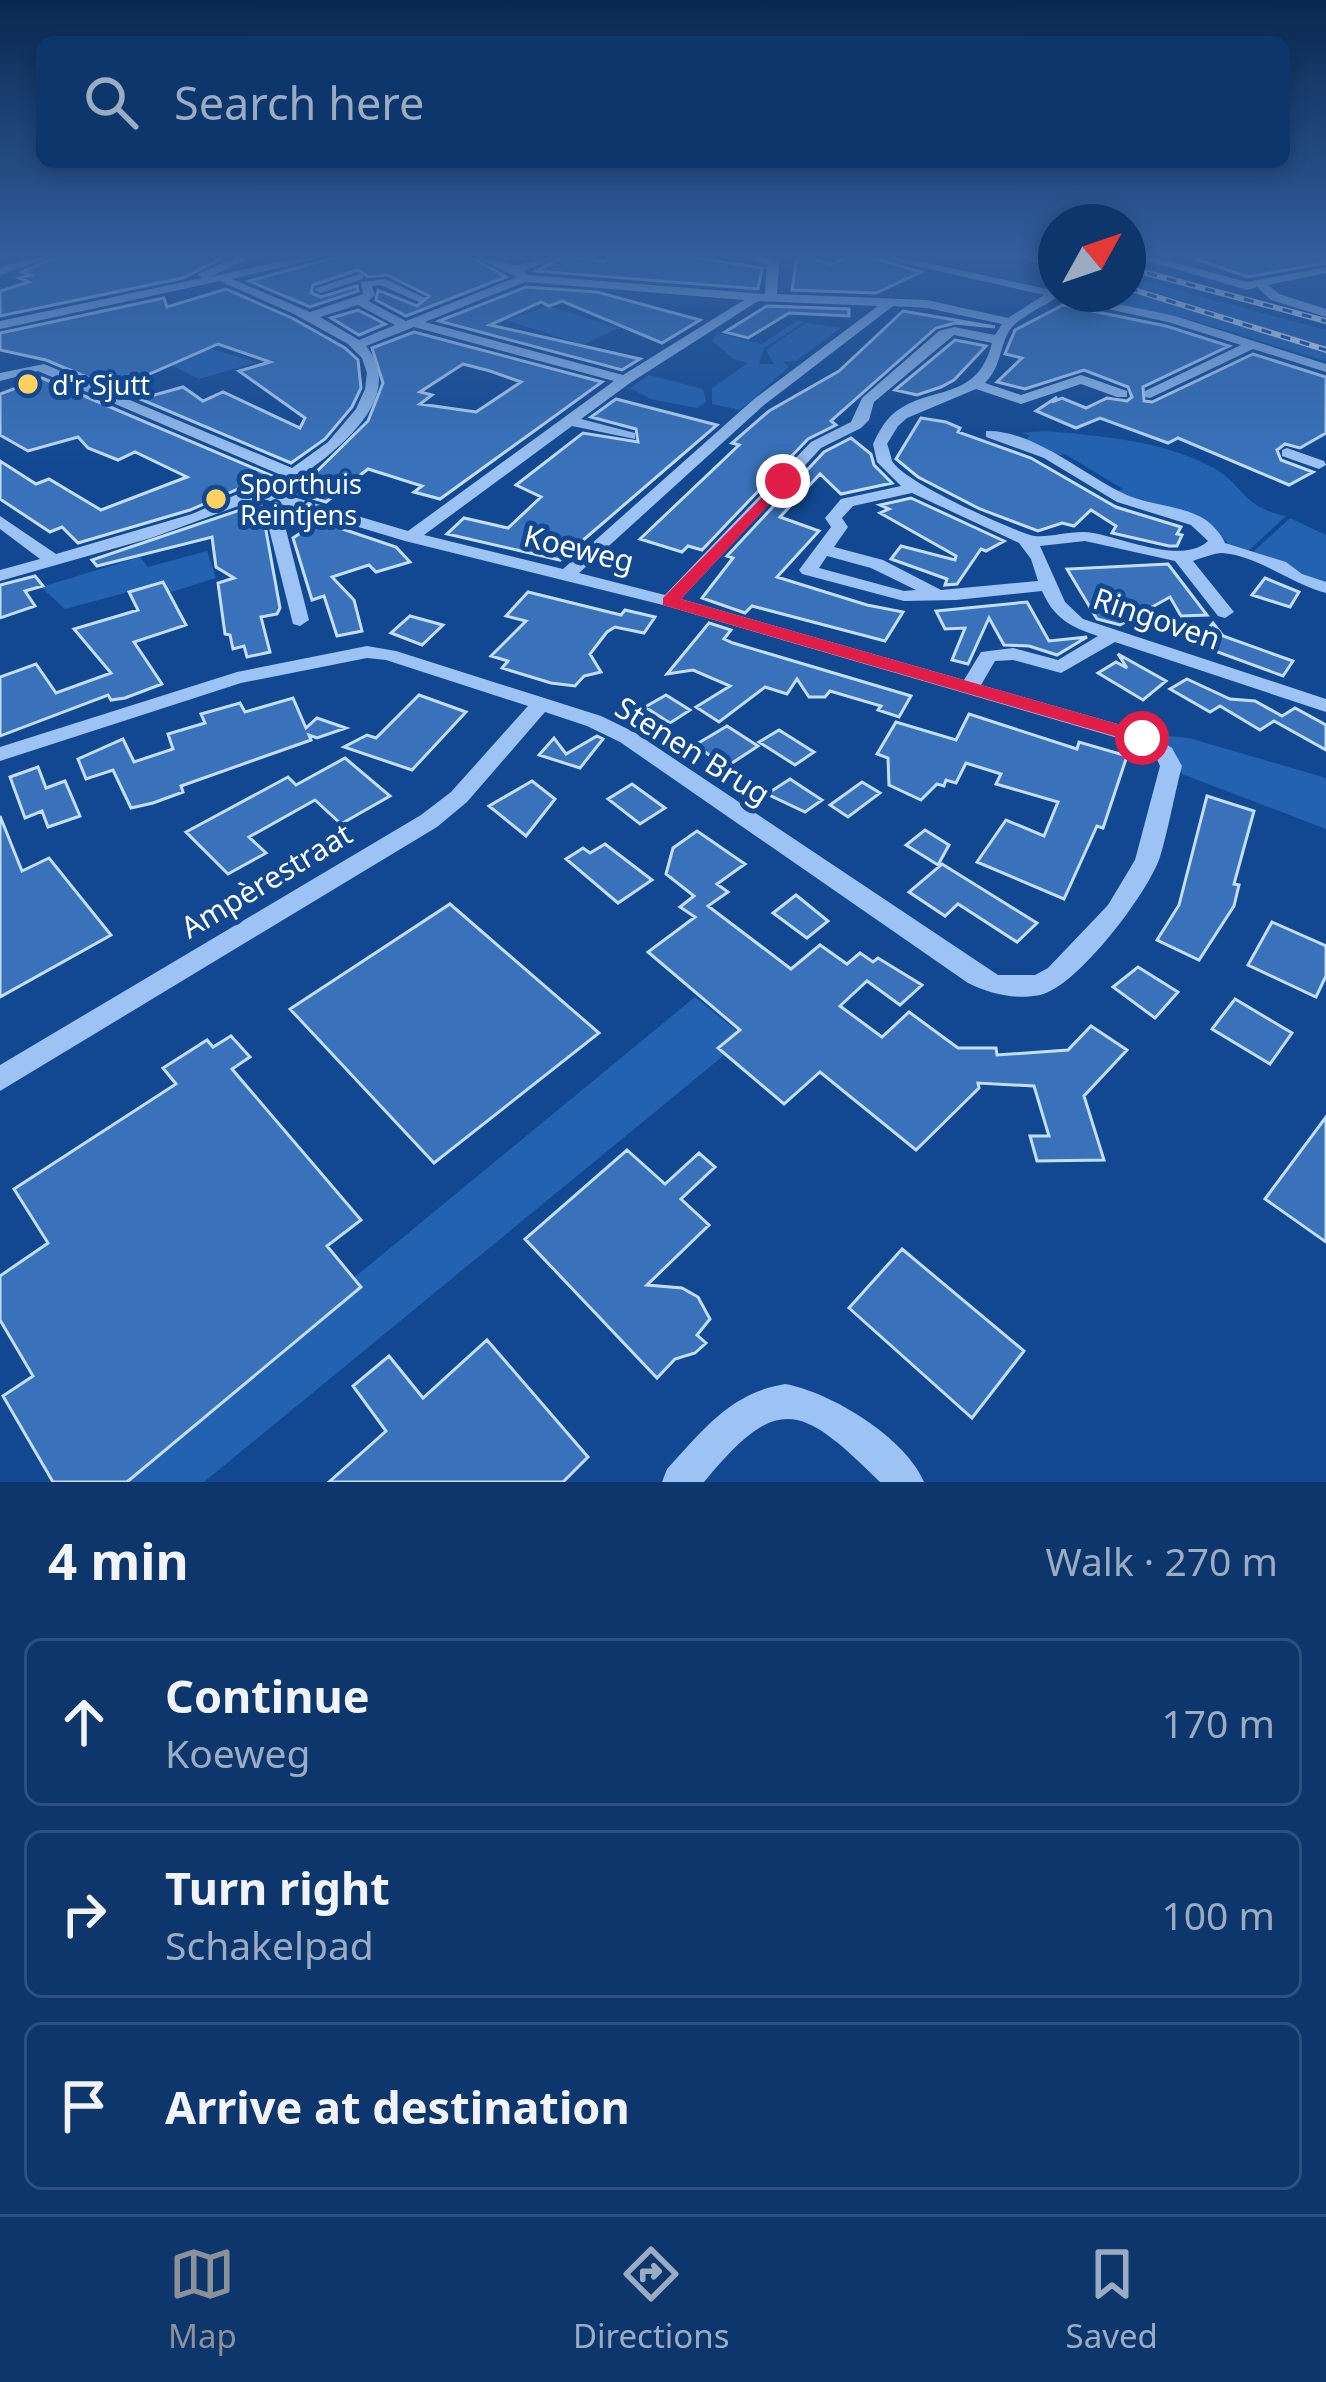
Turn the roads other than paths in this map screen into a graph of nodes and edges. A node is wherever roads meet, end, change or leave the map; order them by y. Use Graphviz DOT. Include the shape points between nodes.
graph roads {
  1 [pos="322,325"];
  2 [pos="410,325"];
  3 [pos="717,325"];
  4 [pos="860,325"];
  5 [pos="1008,325"];
  6 [pos="1192,325"];
  7 [pos="999,340"];
  8 [pos="1255,344"];
  9 [pos="358,345"];
  10 [pos="1326,368"];
  11 [pos="0,377"];
  12 [pos="625,380"];
  13 [pos="975,384"];
  14 [pos="1123,394"];
  15 [pos="1150,394"];
  16 [pos="569,421"];
  17 [pos="861,423"];
  18 [pos="887,429"];
  19 [pos="991,434"];
  20 [pos="630,436"];
  21 [pos="1287,453"];
  22 [pos="1324,466"];
  23 [pos="297,476"];
  24 [pos="913,488"];
  25 [pos="264,494"];
  26 [pos="297,506"];
  27 [pos="0,521"];
  28 [pos="411,537"];
  29 [pos="1029,543"];
  30 [pos="1217,546"];
  31 [pos="1181,556"];
  32 [pos="52,559"];
  33 [pos="566,575"];
  34 [pos="0,576"];
  35 [pos="1047,585"];
  36 [pos="1326,588"];
  37 [pos="669,602"];
  38 [pos="1225,612"];
  39 [pos="300,620"];
  40 [pos="1110,638"];
  41 [pos="969,688"];
  42 [pos="540,705"];
  43 [pos="1326,706"];
  44 [pos="1154,744"];
  45 [pos="0,754"];
  46 [pos="0,1078"];
  47 [pos="680,1482"];
  48 [pos="905,1482"];
  1 -- 9 [label="street"];
  2 -- 9 [label="street"];
  2 -- 12 [label="street"];
  3 -- 12 [label="street"];
  4 -- 33 [label="street" via="760,402"];
  5 -- 7 [label="street"];
  6 -- 8 [label="street"];
  7 -- 13 [label="street" via="994,366"];
  7 -- 17 [label="street" via="944,334 866,401"];
  8 -- 10 [label="street"];
  8 -- 15 [label="street"];
  9 -- 23 [label="street" via="374,371 369,399 338,442"];
  11 -- 23 [label="street" via="36,367"];
  12 -- 16 [label="street"];
  13 -- 14 [label="street" via="1021,400 1081,379"];
  13 -- 18 [label="street"];
  16 -- 20 [label="street"];
  16 -- 28 [label="street"];
  17 -- 18 [label="street"];
  17 -- 37 [label="street" via="819,442"];
  18 -- 24 [label="street" via="884,459"];
  19 -- 30 [label="street" via="1048,455 1118,497 1197,521"];
  21 -- 22 [label="street"];
  23 -- 25 [label="street"];
  24 -- 29 [label="street"];
  24 -- 35 [label="street" via="847,502 822,549 877,564 938,595"];
  25 -- 26 [label="street, Koeweg"];
  25 -- 32 [label="street"];
  26 -- 28 [label="street, Koeweg"];
  26 -- 39 [label="street" via="276,525"];
  27 -- 32 [label="street"];
  28 -- 33 [label="street, Koeweg"];
  29 -- 31 [label="street" via="1077,535"];
  29 -- 35 [label="street, Ringoven"];
  30 -- 31 [label="street"];
  30 -- 36 [label="street"];
  31 -- 38 [label="street"];
  32 -- 34 [label="street"];
  33 -- 37 [label="street, Koeweg"];
  35 -- 40 [label="street, Ringoven" via="1066,617"];
  37 -- 41 [label="street, Koeweg"];
  40 -- 41 [label="street" via="1061,667 988,656"];
  40 -- 43 [label="street, Ringoven"];
  41 -- 44 [label="street, Koeweg"];
  42 -- 44 [label="street, Stenen Brug" via="627,736 977,976 1018,988 1057,975 1138,882 1171,766"];
  42 -- 45 [label="street, Stenen Brug" via="368,652 237,678"];
  42 -- 46 [label="street, Ampèrestraat" via="429,821"];
  47 -- 48 [label="street" via="738,1418 765,1402 790,1401 834,1418"];
}
